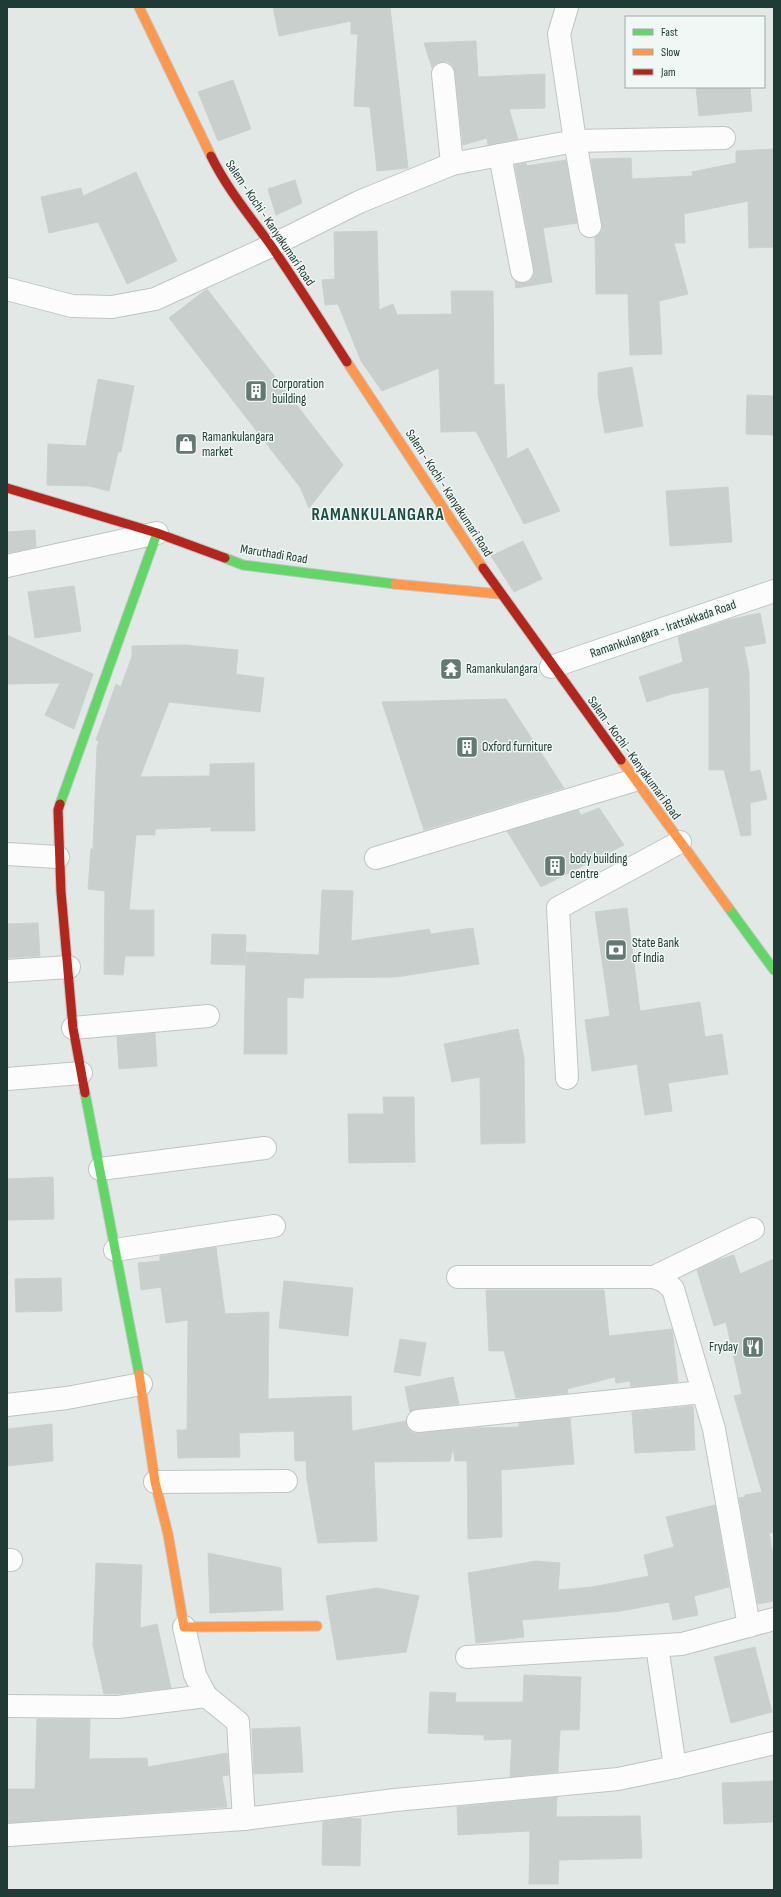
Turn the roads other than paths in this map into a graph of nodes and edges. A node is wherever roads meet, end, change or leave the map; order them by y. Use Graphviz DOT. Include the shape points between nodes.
graph roads {
  1 [pos="139,7"];
  2 [pos="567,7"];
  3 [pos="443,74"];
  4 [pos="724,138"];
  5 [pos="575,141"];
  6 [pos="500,155"];
  7 [pos="452,164"];
  8 [pos="590,226"];
  9 [pos="271,246"];
  10 [pos="522,271"];
  11 [pos="7,289"];
  12 [pos="7,488"];
  13 [pos="158,533"];
  14 [pos="7,566"];
  15 [pos="774,591"];
  16 [pos="500,594"];
  17 [pos="551,667"];
  18 [pos="635,780"];
  19 [pos="680,842"];
  20 [pos="7,854"];
  21 [pos="58,857"];
  22 [pos="376,858"];
  23 [pos="69,967"];
  24 [pos="774,970"];
  25 [pos="7,971"];
  26 [pos="208,1016"];
  27 [pos="73,1028"];
  28 [pos="81,1073"];
  29 [pos="567,1078"];
  30 [pos="7,1079"];
  31 [pos="266,1148"];
  32 [pos="100,1169"];
  33 [pos="274,1226"];
  34 [pos="753,1229"];
  35 [pos="115,1250"];
  36 [pos="458,1277"];
  37 [pos="654,1277"];
  38 [pos="141,1384"];
  39 [pos="703,1392"];
  40 [pos="7,1405"];
  41 [pos="418,1421"];
  42 [pos="286,1481"];
  43 [pos="155,1482"];
  44 [pos="774,1619"];
  45 [pos="317,1626"];
  46 [pos="750,1626"];
  47 [pos="184,1627"];
  48 [pos="657,1646"];
  49 [pos="467,1657"];
  50 [pos="206,1696"];
  51 [pos="7,1706"];
  52 [pos="774,1743"];
  53 [pos="675,1767"];
  54 [pos="244,1819"];
  55 [pos="8,1835"];
  1 -- 9 [label="main road, Salem - Kochi - Kanyakumari Road" via="219,173"];
  2 -- 5 [label="street" via="559,34"];
  3 -- 7 [label="street"];
  4 -- 5 [label="street"];
  5 -- 6 [label="street"];
  5 -- 8 [label="street"];
  6 -- 7 [label="street"];
  6 -- 10 [label="street"];
  7 -- 9 [label="street" via="359,202"];
  9 -- 11 [label="street" via="155,299 112,306 72,306"];
  9 -- 16 [label="main road, Salem - Kochi - Kanyakumari Road"];
  12 -- 13 [label="main road, Maruthadi Road"];
  13 -- 14 [label="street"];
  13 -- 16 [label="main road, Maruthadi Road" via="243,565"];
  13 -- 21 [label="main road" via="58,810"];
  15 -- 17 [label="street, Ramankulangara - Irattakkada Road"];
  16 -- 17 [label="main road, Salem - Kochi - Kanyakumari Road"];
  17 -- 18 [label="main road, Salem - Kochi - Kanyakumari Road"];
  18 -- 19 [label="main road, Salem - Kochi - Kanyakumari Road"];
  18 -- 22 [label="street"];
  19 -- 24 [label="main road, Salem - Kochi - Kanyakumari Road"];
  19 -- 29 [label="street" via="558,908"];
  20 -- 21 [label="street"];
  21 -- 23 [label="main road"];
  23 -- 25 [label="street"];
  23 -- 27 [label="main road"];
  26 -- 27 [label="street"];
  27 -- 28 [label="main road"];
  28 -- 30 [label="street"];
  28 -- 32 [label="main road"];
  31 -- 32 [label="street"];
  32 -- 35 [label="main road"];
  33 -- 35 [label="street"];
  34 -- 37 [label="street"];
  35 -- 38 [label="main road"];
  36 -- 37 [label="street"];
  37 -- 39 [label="street" via="673,1289"];
  38 -- 40 [label="street" via="67,1398"];
  38 -- 43 [label="main road"];
  39 -- 41 [label="street"];
  39 -- 46 [label="street" via="714,1428"];
  42 -- 43 [label="street"];
  43 -- 47 [label="main road" via="168,1534"];
  44 -- 46 [label="street"];
  45 -- 47 [label="main road"];
  46 -- 48 [label="street" via="682,1644"];
  47 -- 50 [label="street" via="194,1674"];
  48 -- 49 [label="street"];
  48 -- 53 [label="street"];
  50 -- 51 [label="street" via="118,1707"];
  50 -- 54 [label="street" via="238,1722"];
  52 -- 53 [label="street"];
  53 -- 54 [label="street" via="618,1779 395,1800"];
  54 -- 55 [label="street"];
}
